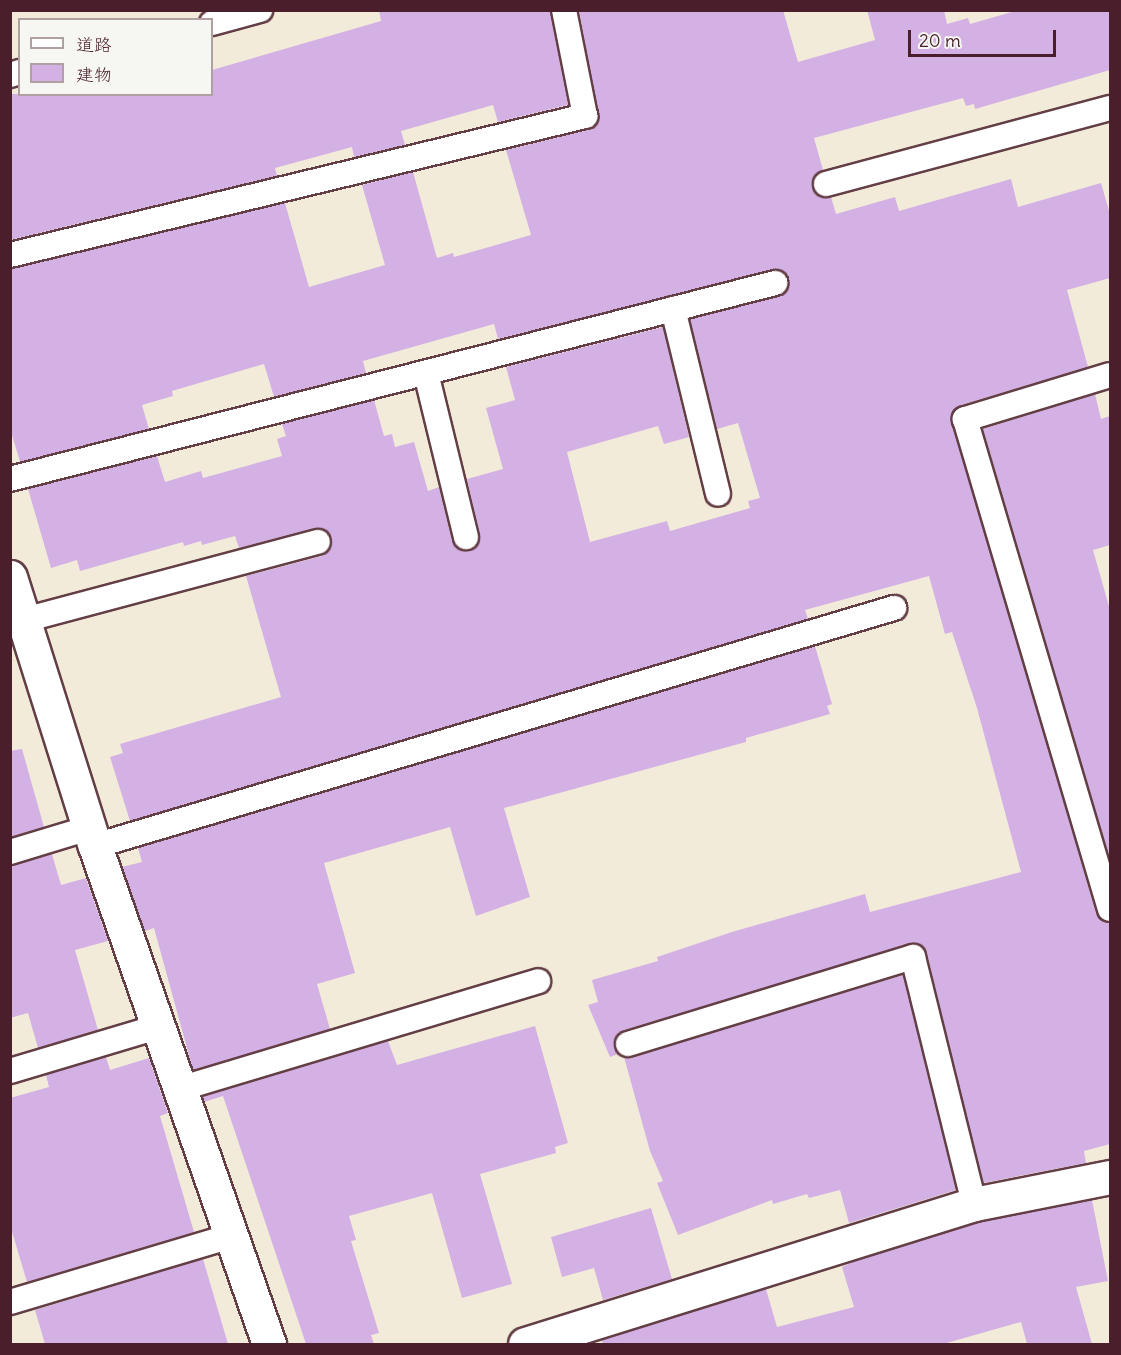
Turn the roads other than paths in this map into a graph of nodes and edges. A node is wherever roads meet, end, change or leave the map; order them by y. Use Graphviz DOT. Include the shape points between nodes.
graph roads {
  1 [pos="260,10"];
  2 [pos="564,10"];
  3 [pos="213,23"];
  4 [pos="1110,108"];
  5 [pos="826,184"];
  6 [pos="10,255"];
  7 [pos="775,283"];
  8 [pos="673,309"];
  9 [pos="426,373"];
  10 [pos="1110,375"];
  11 [pos="10,479"];
  12 [pos="718,494"];
  13 [pos="466,537"];
  14 [pos="318,542"];
  15 [pos="16,600"];
  16 [pos="894,608"];
  17 [pos="92,837"];
  18 [pos="10,852"];
  19 [pos="1110,909"];
  20 [pos="538,981"];
  21 [pos="158,1027"];
  22 [pos="628,1044"];
  23 [pos="10,1071"];
  24 [pos="179,1089"];
  25 [pos="1110,1178"];
  26 [pos="975,1204"];
  27 [pos="231,1236"];
  28 [pos="10,1302"];
  29 [pos="269,1344"];
  30 [pos="525,1344"];
  1 -- 3 [label="lane"];
  2 -- 6 [label="lane" via="585,116"];
  4 -- 5 [label="lane"];
  7 -- 8 [label="lane"];
  8 -- 9 [label="lane"];
  8 -- 12 [label="lane"];
  9 -- 11 [label="lane"];
  9 -- 13 [label="lane"];
  10 -- 19 [label="lane" via="965,419"];
  14 -- 15 [label="lane"];
  15 -- 17 [label="street"];
  16 -- 17 [label="lane"];
  17 -- 18 [label="lane"];
  17 -- 21 [label="street"];
  20 -- 24 [label="lane"];
  21 -- 23 [label="lane"];
  21 -- 24 [label="street"];
  22 -- 26 [label="lane" via="913,957"];
  24 -- 27 [label="street"];
  25 -- 26 [label="street"];
  26 -- 30 [label="street"];
  27 -- 28 [label="lane"];
  27 -- 29 [label="street"];
}
